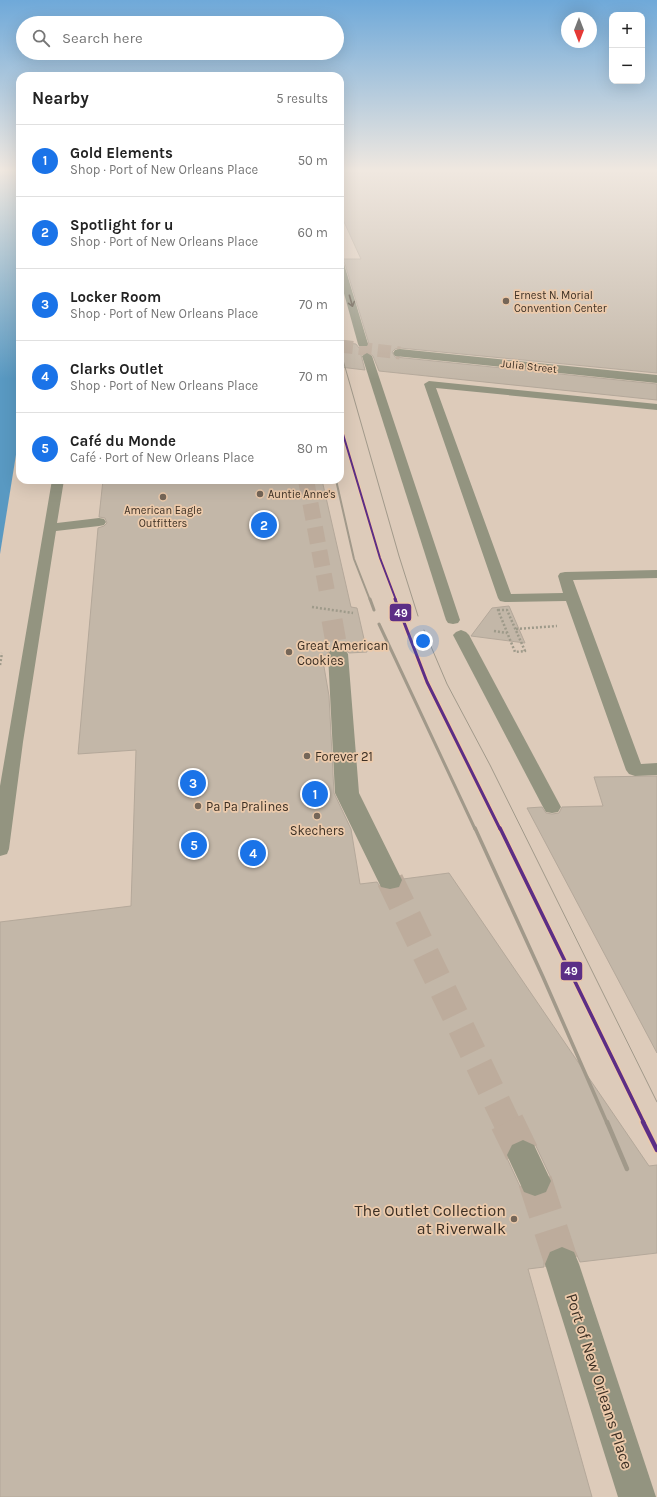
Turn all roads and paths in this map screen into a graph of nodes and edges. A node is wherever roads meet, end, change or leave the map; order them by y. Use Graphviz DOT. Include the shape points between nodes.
graph roads {
  1 [pos="344,278"];
  2 [pos="400,353"];
  3 [pos="657,379"];
  4 [pos="657,407"];
  5 [pos="57,484"];
  6 [pos="99,522"];
  7 [pos="50,528"];
  8 [pos="657,574"];
  9 [pos="572,596"];
  10 [pos="326,609"];
  11 [pos="353,613"];
  12 [pos="453,620"];
  13 [pos="504,626"];
  14 [pos="545,626"];
  15 [pos="494,631"];
  16 [pos="507,633"];
  17 [pos="461,635"];
  18 [pos="338,654"];
  19 [pos="657,769"];
  20 [pos="552,807"];
  21 [pos="0,849"];
  22 [pos="390,880"];
  23 [pos="562,1264"];
  24 [pos="637,1497"];
  1 -- 12 [label="lane, one-way"];
  2 -- 3 [label="street, Julia Street"];
  4 -- 9 [label="lane" via="429,384 505,598"];
  5 -- 7 [label="lane"];
  6 -- 7 [label="lane"];
  7 -- 21 [label="lane"];
  8 -- 9 [label="lane" via="565,576"];
  9 -- 19 [label="lane" via="635,770"];
  10 -- 11 [label="path, bridge"];
  13 -- 16 [label="path"];
  14 -- 16 [label="path" via="516,629 525,651 514,652"];
  15 -- 16 [label="path"];
  17 -- 20 [label="lane"];
  18 -- 22 [label="street" via="347,793"];
  23 -- 24 [label="street, Port of New Orleans Place"];
}
